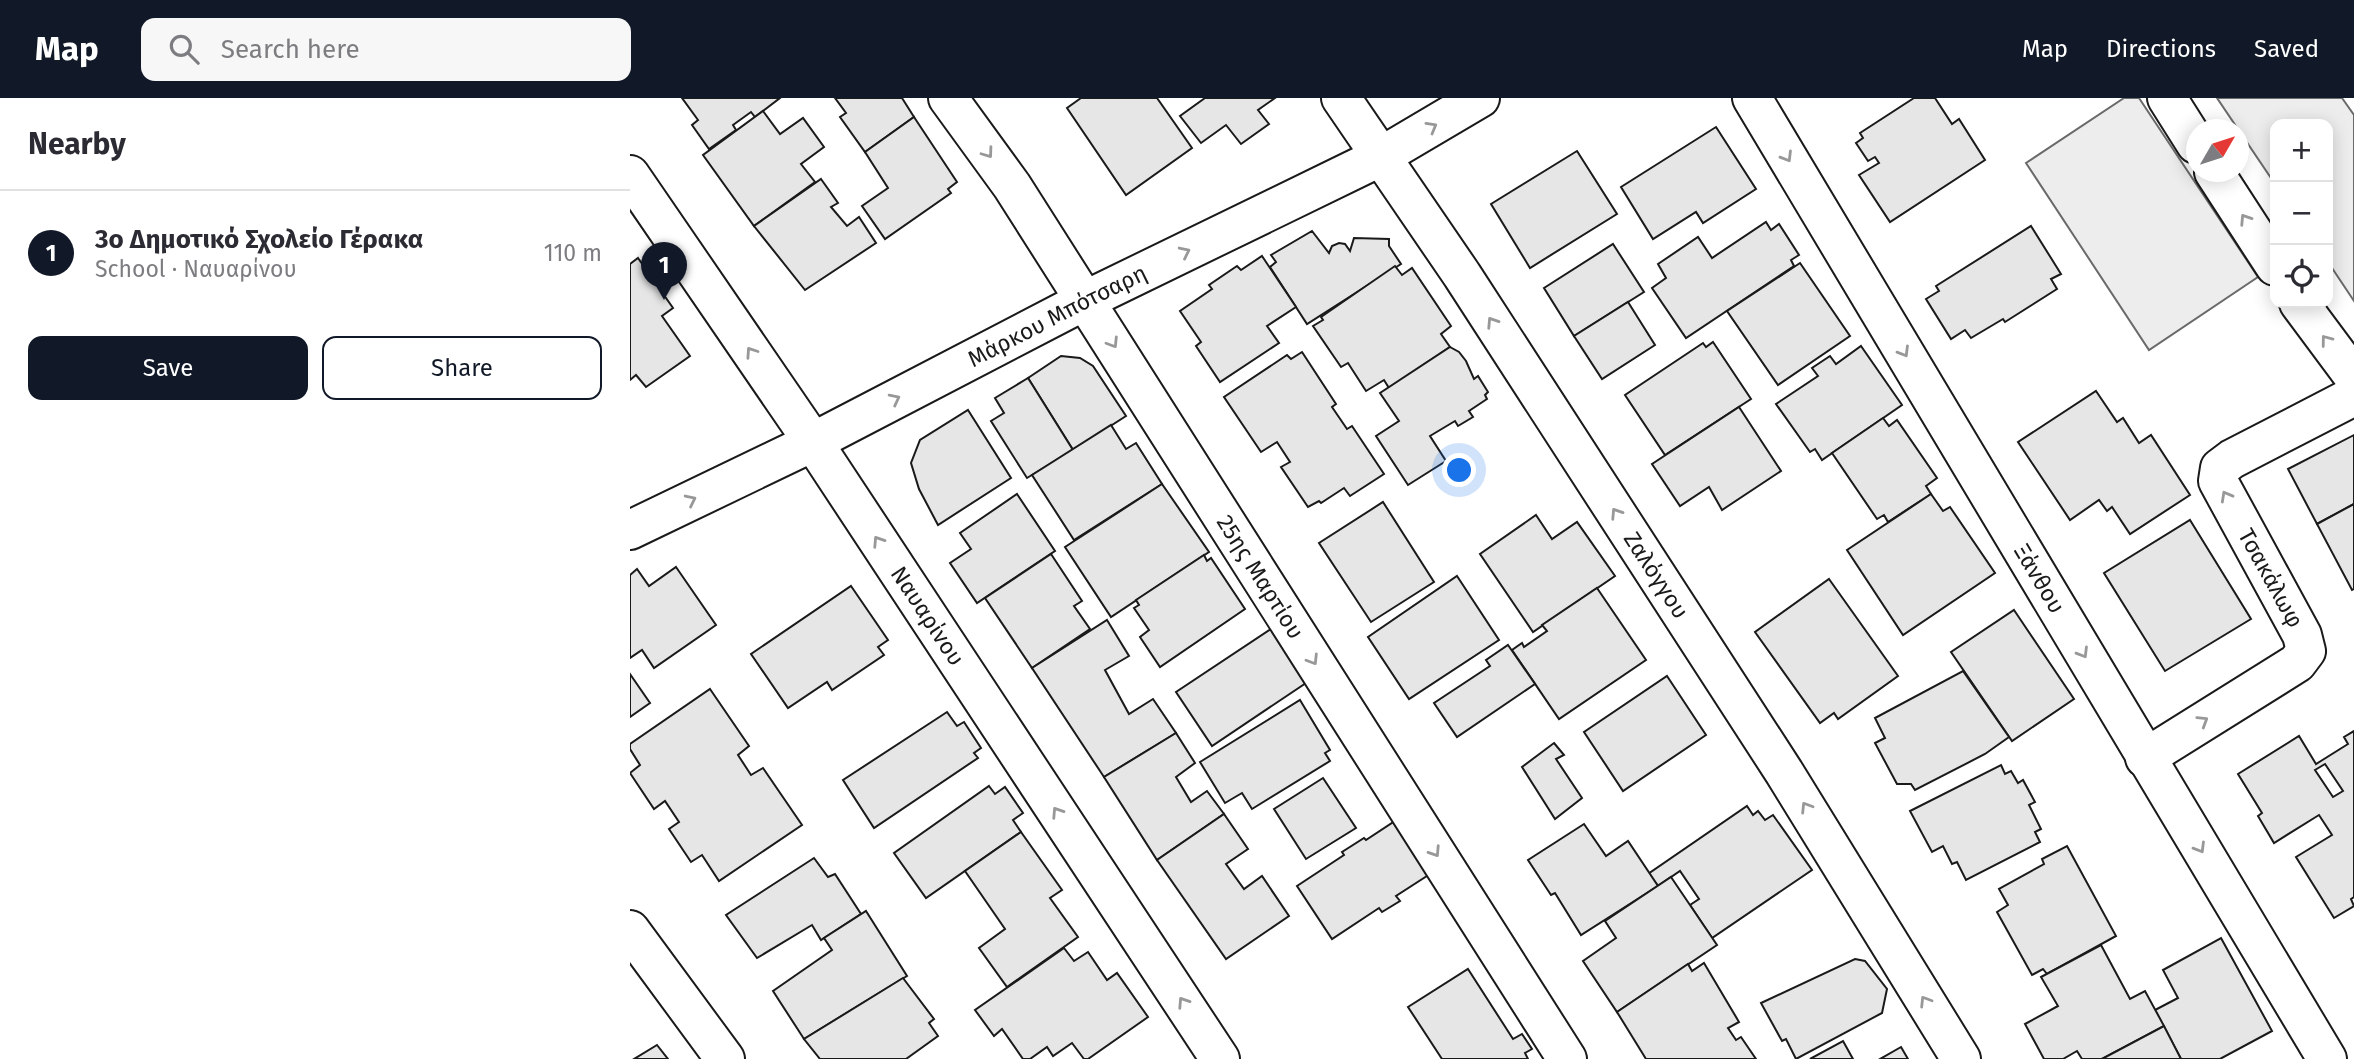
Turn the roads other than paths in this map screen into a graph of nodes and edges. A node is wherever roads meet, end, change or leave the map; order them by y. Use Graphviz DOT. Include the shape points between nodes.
graph roads {
  1 [pos="948,98"];
  2 [pos="1341,98"];
  3 [pos="1480,98"];
  4 [pos="1752,98"];
  5 [pos="2167,98"];
  6 [pos="2186,128"];
  7 [pos="1380,157"];
  8 [pos="630,175"];
  9 [pos="2220,182"];
  10 [pos="2270,258"];
  11 [pos="1086,300"];
  12 [pos="2303,308"];
  13 [pos="2354,377"];
  14 [pos="2354,396"];
  15 [pos="813,442"];
  16 [pos="630,530"];
  17 [pos="2145,758"];
  18 [pos="630,930"];
  19 [pos="725,1059"];
  20 [pos="1220,1059"];
  21 [pos="1567,1059"];
  22 [pos="1961,1059"];
  23 [pos="2327,1059"];
  1 -- 11 [label="street, 25ης Μαρτίου, one-way"];
  2 -- 7 [label="street, Ζαλόγγου"];
  7 -- 3 [label="street, Μάρκου Μπότσαρη, one-way"];
  4 -- 17 [label="street, Ξάνθου, one-way"];
  5 -- 6 [label="street"];
  11 -- 7 [label="street, Μάρκου Μπότσαρη, one-way"];
  22 -- 7 [label="street, Ζαλόγγου, one-way" via="1762,738 1462,275"];
  15 -- 8 [label="street, Ναυαρίνου, one-way"];
  10 -- 9 [label="street, one-way"];
  15 -- 11 [label="street, Μάρκου Μπότσαρη, one-way"];
  11 -- 21 [label="street, 25ης Μαρτίου, one-way"];
  13 -- 12 [label="street, one-way"];
  17 -- 14 [label="street, Τσακάλωφ, one-way" via="2297,663 2306,651 2302,635 2218,481 2220,468"];
  16 -- 15 [label="street, Μάρκου Μπότσαρη, one-way"];
  20 -- 15 [label="street, Ναυαρίνου, one-way"];
  17 -- 23 [label="street, Ξάνθου, one-way"];
  18 -- 19 [label="street"];
}
